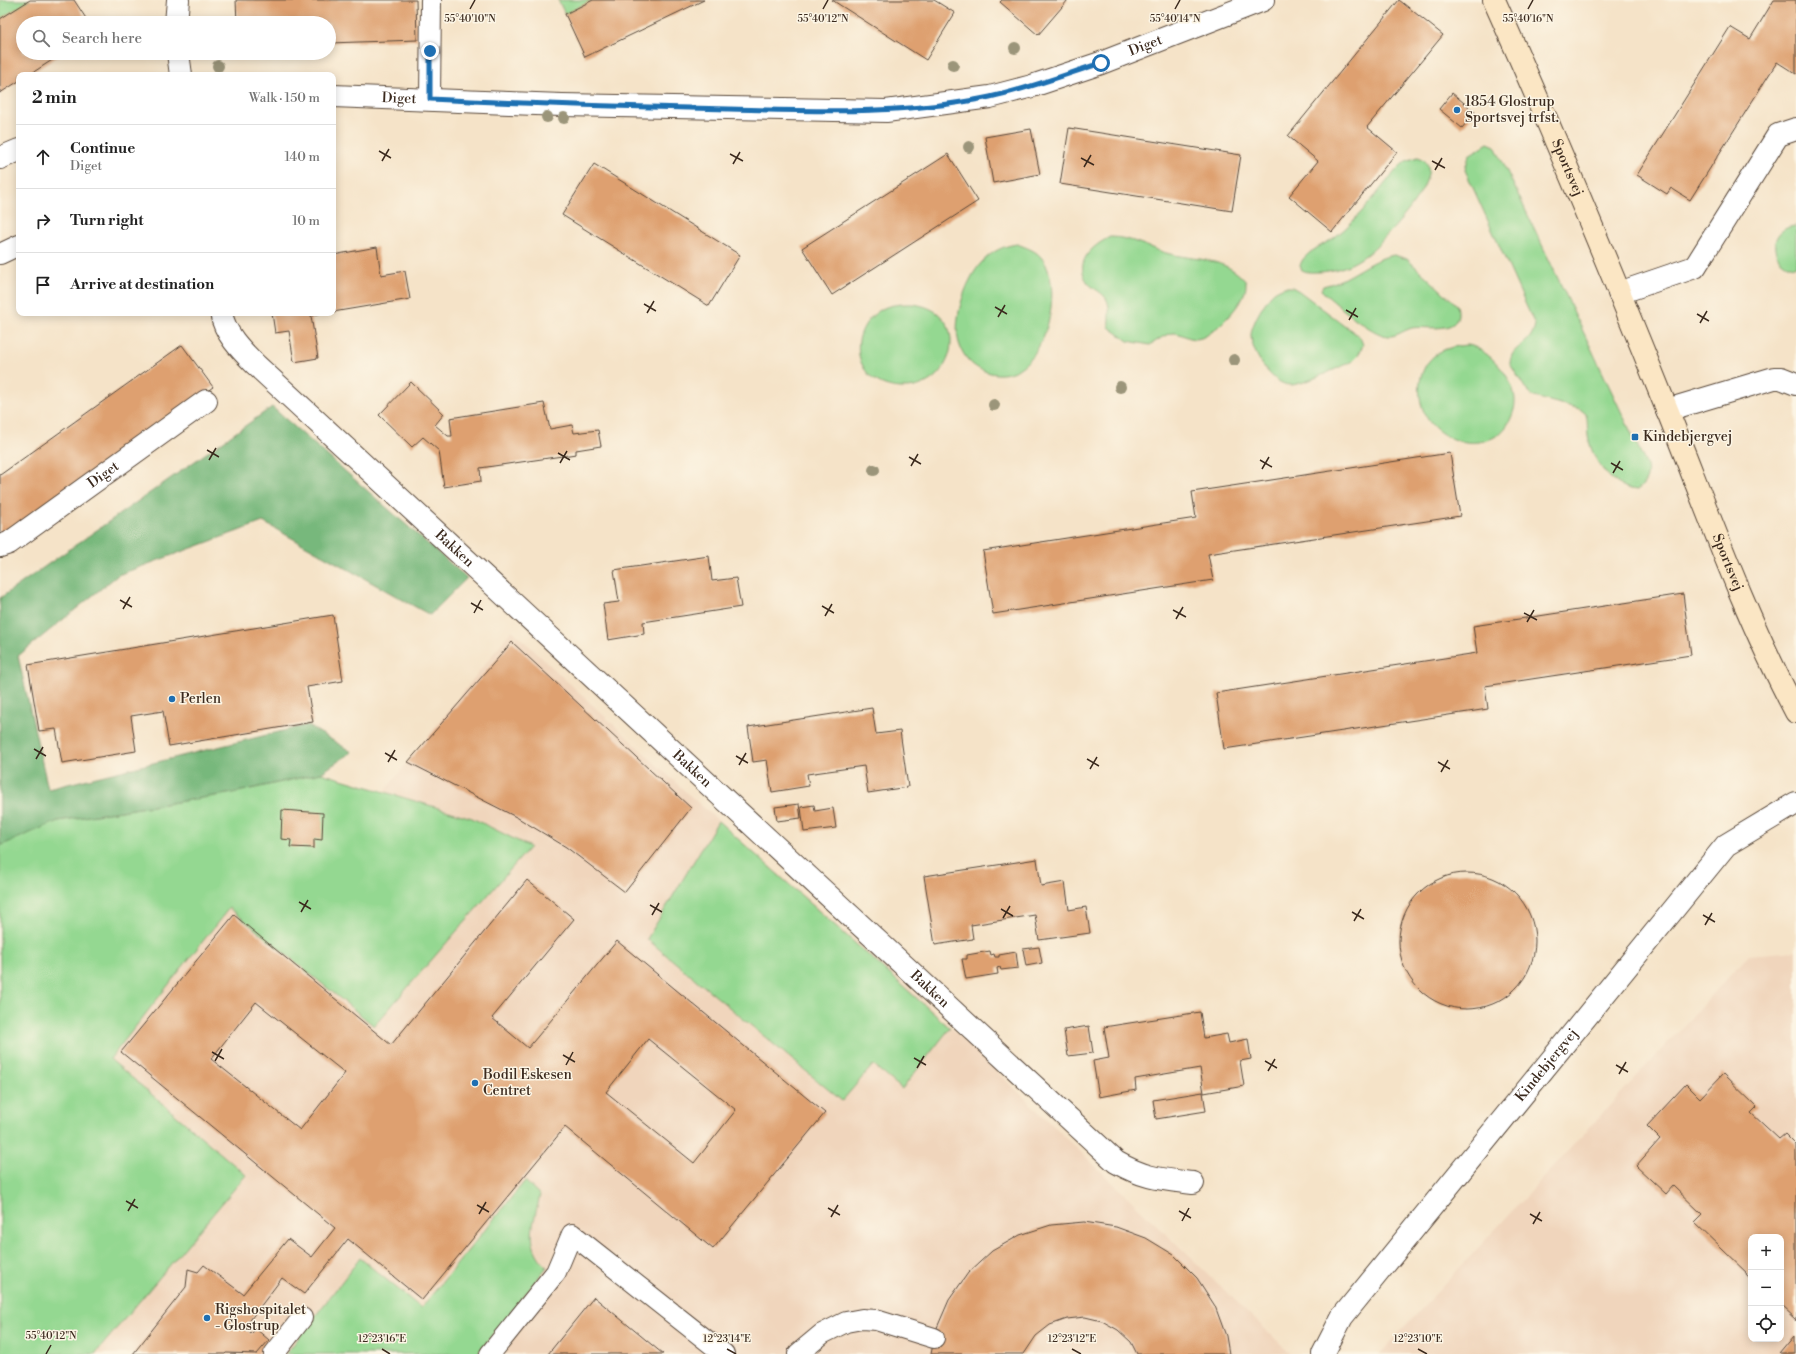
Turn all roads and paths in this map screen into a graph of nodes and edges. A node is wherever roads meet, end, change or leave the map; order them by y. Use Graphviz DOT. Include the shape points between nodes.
graph roads {
  1 [pos="178,0"];
  2 [pos="431,0"];
  3 [pos="1263,0"];
  4 [pos="1494,0"];
  5 [pos="177,16"];
  6 [pos="179,60"];
  7 [pos="181,72"];
  8 [pos="336,96"];
  9 [pos="430,99"];
  10 [pos="1796,129"];
  11 [pos="16,151"];
  12 [pos="0,158"];
  13 [pos="16,246"];
  14 [pos="0,254"];
  15 [pos="1619,293"];
  16 [pos="222,316"];
  17 [pos="1796,384"];
  18 [pos="206,401"];
  19 [pos="1667,410"];
  20 [pos="0,546"];
  21 [pos="1796,712"];
  22 [pos="1796,803"];
  23 [pos="1193,1183"];
  24 [pos="302,1318"];
  25 [pos="934,1338"];
  26 [pos="274,1354"];
  27 [pos="490,1354"];
  28 [pos="724,1354"];
  29 [pos="798,1354"];
  30 [pos="1324,1354"];
  1 -- 5 [label="street"];
  2 -- 9 [label="lane"];
  3 -- 9 [label="street, Diget" via="1101,63 1032,86 990,97 941,105 886,111 562,105"];
  4 -- 15 [label="street, Sportsvej" via="1547,118"];
  6 -- 7 [label="street"];
  8 -- 9 [label="street, Diget"];
  10 -- 15 [label="street" via="1778,135 1695,267"];
  11 -- 12 [label="street"];
  13 -- 14 [label="lane"];
  15 -- 19 [label="street, Sportsvej"];
  16 -- 23 [label="street, Bakken" via="235,343 255,364 1116,1162 1150,1178"];
  17 -- 19 [label="street" via="1774,378"];
  18 -- 20 [label="street, Diget" via="9,543"];
  19 -- 21 [label="street, Sportsvej" via="1720,543"];
  22 -- 30 [label="street, Kindebjergvej" via="1726,845 1342,1317"];
  24 -- 26 [label="lane"];
  25 -- 29 [label="lane" via="876,1320 862,1319 846,1322 822,1334"];
  27 -- 28 [label="lane" via="556,1272 572,1234"];
}
